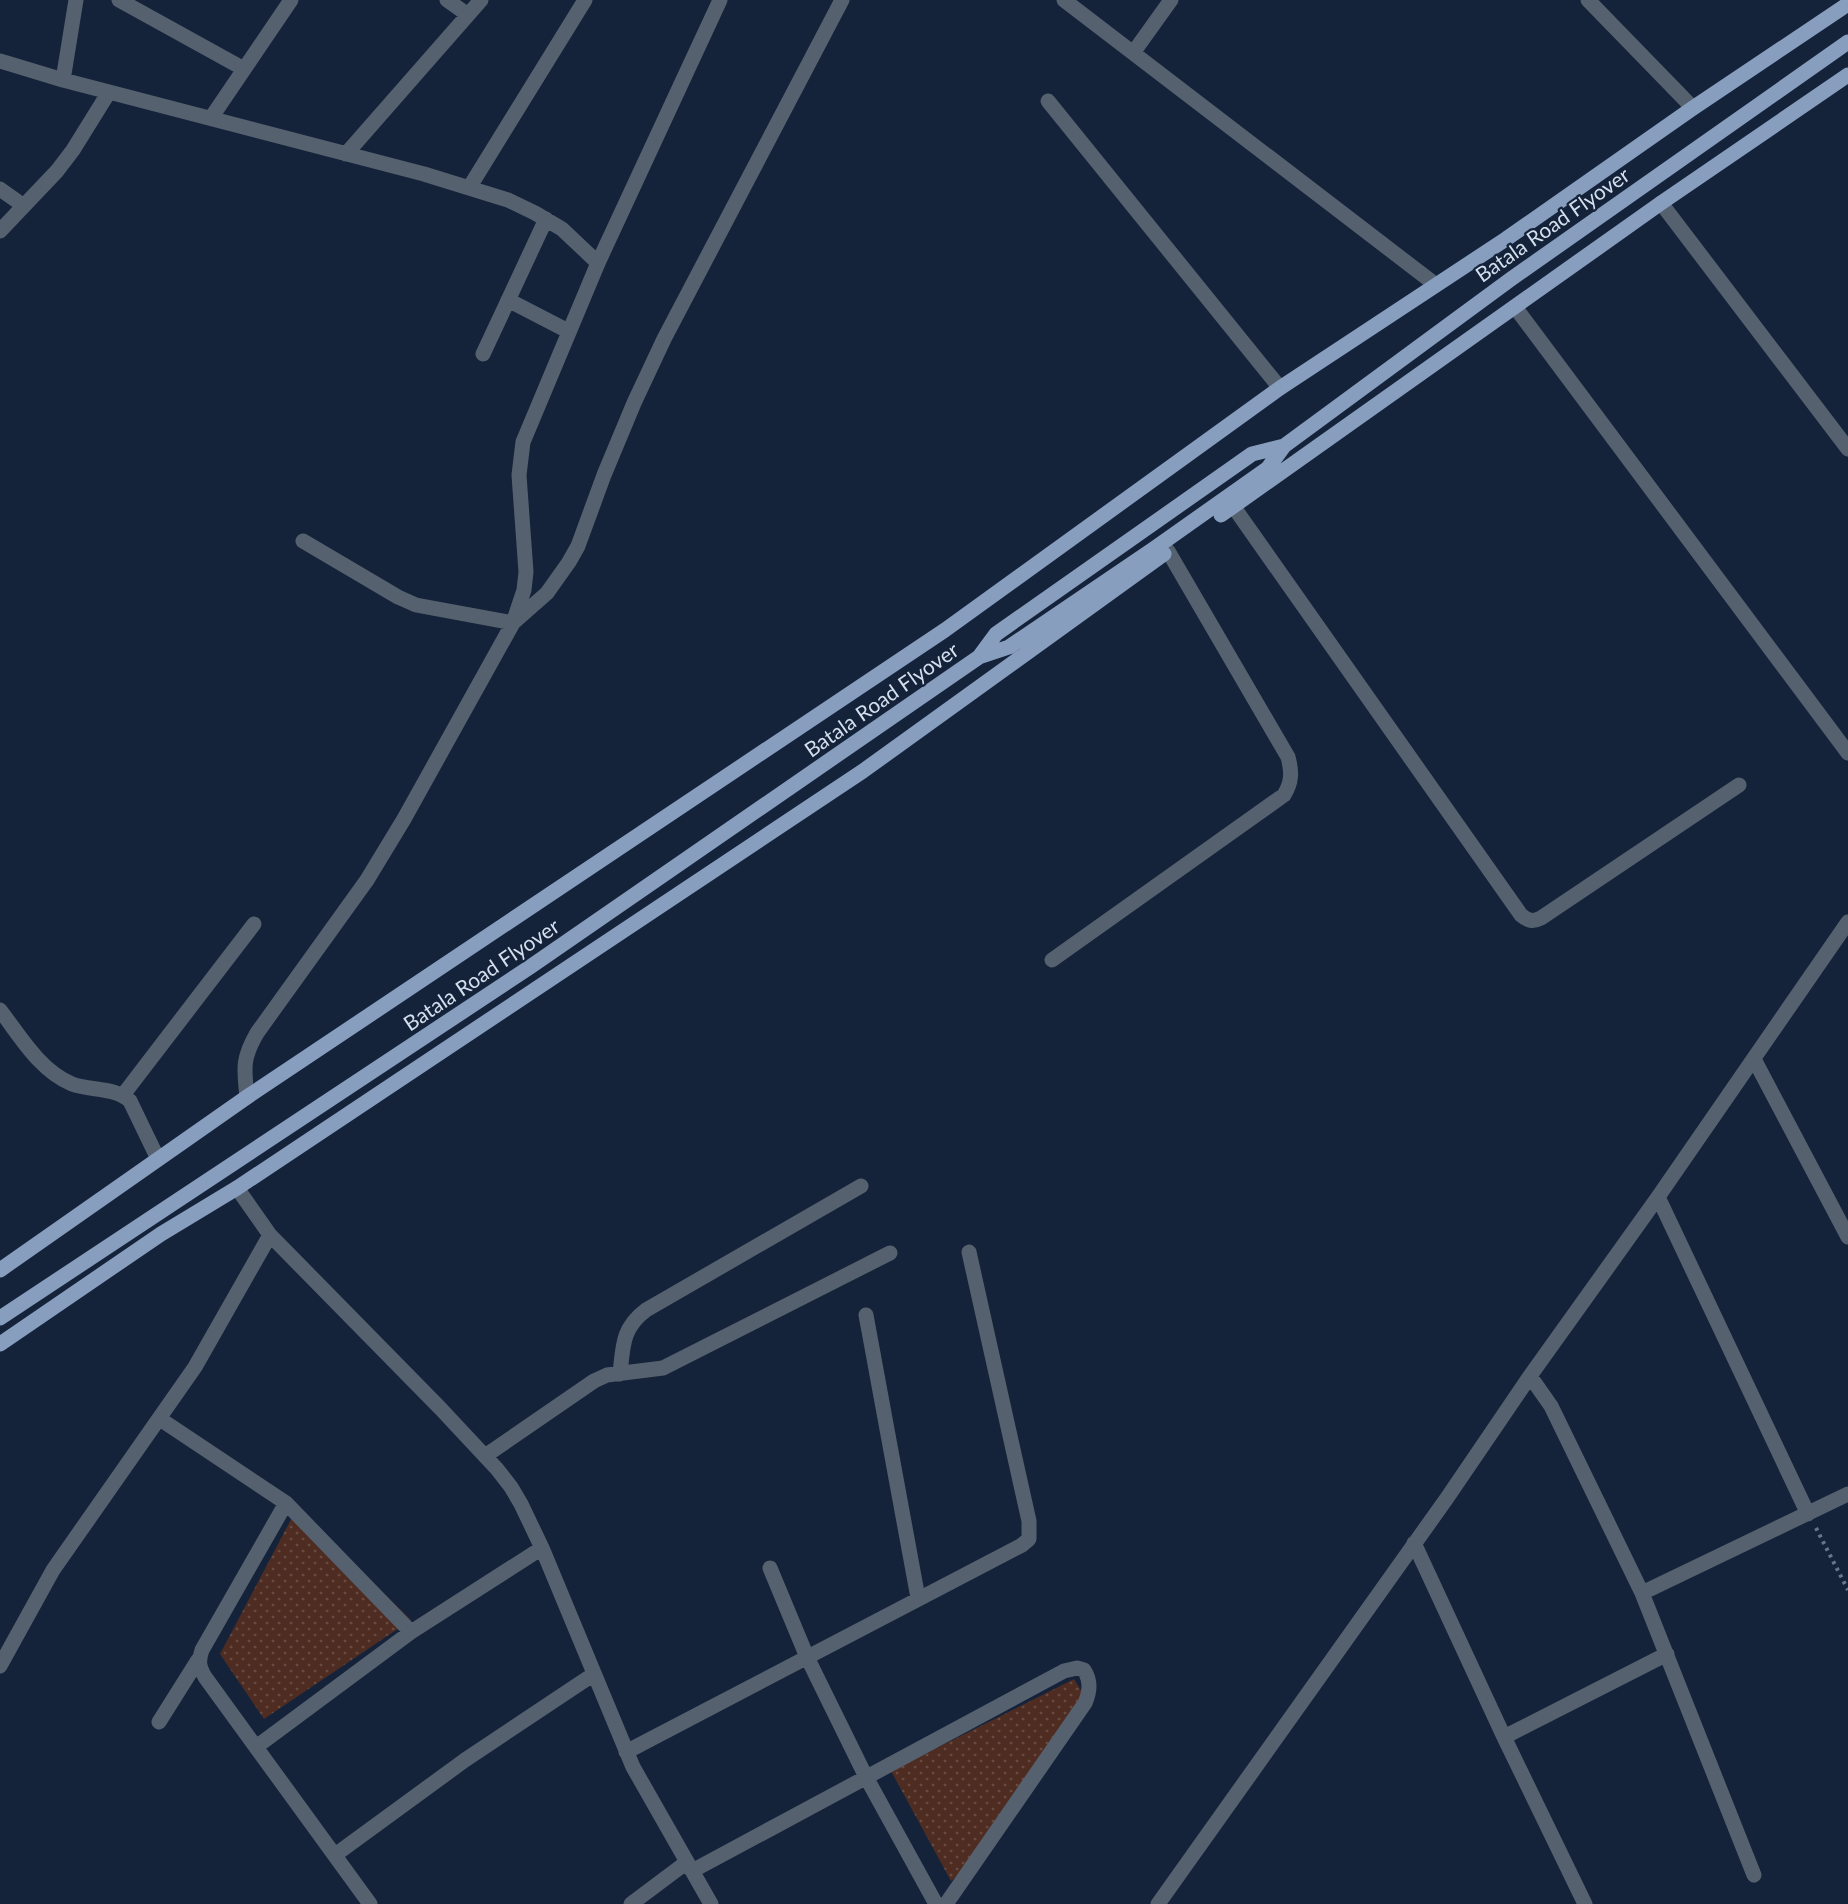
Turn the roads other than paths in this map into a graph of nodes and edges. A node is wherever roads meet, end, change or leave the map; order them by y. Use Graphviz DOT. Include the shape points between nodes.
graph roads {
  1 [pos="76,0"];
  2 [pos="119,0"];
  3 [pos="291,0"];
  4 [pos="447,0"];
  5 [pos="481,0"];
  6 [pos="585,0"];
  7 [pos="720,0"];
  8 [pos="842,0"];
  9 [pos="1064,0"];
  10 [pos="1170,0"];
  11 [pos="1588,0"];
  12 [pos="1848,4"];
  13 [pos="468,15"];
  14 [pos="1848,42"];
  15 [pos="1133,53"];
  16 [pos="0,61"];
  17 [pos="244,69"];
  18 [pos="1848,75"];
  19 [pos="63,80"];
  20 [pos="109,92"];
  21 [pos="1048,101"];
  22 [pos="1693,108"];
  23 [pos="211,118"];
  24 [pos="346,154"];
  25 [pos="469,188"];
  26 [pos="0,189"];
  27 [pos="1661,203"];
  28 [pos="24,206"];
  29 [pos="546,219"];
  30 [pos="0,231"];
  31 [pos="598,263"];
  32 [pos="1436,285"];
  33 [pos="508,300"];
  34 [pos="1515,307"];
  35 [pos="568,332"];
  36 [pos="483,354"];
  37 [pos="1280,388"];
  38 [pos="1284,446"];
  39 [pos="1848,449"];
  40 [pos="1233,506"];
  41 [pos="303,541"];
  42 [pos="1168,551"];
  43 [pos="513,623"];
  44 [pos="979,657"];
  45 [pos="1848,753"];
  46 [pos="1739,785"];
  47 [pos="1848,922"];
  48 [pos="254,924"];
  49 [pos="1053,960"];
  50 [pos="0,1010"];
  51 [pos="1754,1059"];
  52 [pos="123,1095"];
  53 [pos="247,1097"];
  54 [pos="158,1159"];
  55 [pos="861,1186"];
  56 [pos="237,1188"];
  57 [pos="1658,1197"];
  58 [pos="270,1235"];
  59 [pos="1848,1237"];
  60 [pos="969,1252"];
  61 [pos="890,1253"];
  62 [pos="0,1270"];
  63 [pos="866,1314"];
  64 [pos="0,1318"];
  65 [pos="0,1344"];
  66 [pos="620,1374"];
  67 [pos="1530,1376"];
  68 [pos="160,1419"];
  69 [pos="485,1456"];
  70 [pos="1848,1494"];
  71 [pos="286,1503"];
  72 [pos="1809,1514"];
  73 [pos="1414,1544"];
  74 [pos="542,1548"];
  75 [pos="770,1568"];
  76 [pos="1642,1593"];
  77 [pos="918,1598"];
  78 [pos="411,1632"];
  79 [pos="1667,1654"];
  80 [pos="807,1657"];
  81 [pos="198,1660"];
  82 [pos="0,1666"];
  83 [pos="594,1674"];
  84 [pos="159,1722"];
  85 [pos="1504,1737"];
  86 [pos="256,1747"];
  87 [pos="626,1752"];
  88 [pos="866,1778"];
  89 [pos="335,1855"];
  90 [pos="690,1866"];
  91 [pos="1754,1875"];
  92 [pos="370,1904"];
  93 [pos="631,1904"];
  94 [pos="711,1904"];
  95 [pos="936,1904"];
  96 [pos="946,1904"];
  97 [pos="1158,1904"];
  98 [pos="1586,1904"];
  1 -- 19 [label="street"];
  2 -- 17 [label="street"];
  3 -- 17 [label="street"];
  4 -- 13 [label="street"];
  5 -- 13 [label="street"];
  6 -- 25 [label="street"];
  7 -- 31 [label="street"];
  8 -- 43 [label="street" via="664,339 604,475 578,546 547,592"];
  9 -- 15 [label="street"];
  10 -- 15 [label="street"];
  11 -- 22 [label="street"];
  12 -- 22 [label="main road"];
  13 -- 24 [label="street"];
  14 -- 38 [label="main road, Batala Road Flyover" via="1511,279"];
  15 -- 32 [label="street"];
  16 -- 19 [label="street"];
  17 -- 23 [label="street"];
  18 -- 27 [label="main road"];
  19 -- 20 [label="street"];
  20 -- 23 [label="street"];
  20 -- 28 [label="street" via="57,171"];
  21 -- 37 [label="street"];
  22 -- 32 [label="main road"];
  23 -- 24 [label="street"];
  24 -- 25 [label="street"];
  25 -- 29 [label="street" via="508,200"];
  26 -- 28 [label="street"];
  27 -- 34 [label="main road"];
  27 -- 39 [label="street"];
  28 -- 30 [label="street"];
  29 -- 31 [label="street"];
  29 -- 33 [label="street"];
  31 -- 35 [label="street"];
  32 -- 37 [label="main road"];
  33 -- 35 [label="street"];
  33 -- 36 [label="street"];
  34 -- 40 [label="main road"];
  34 -- 45 [label="street"];
  35 -- 43 [label="street" via="523,442 519,475 526,572"];
  37 -- 53 [label="main road" via="945,630"];
  38 -- 44 [label="main road, Batala Road Flyover" via="1268,468 1155,548 1009,647"];
  38 -- 44 [label="main road, Batala Road Flyover" via="1252,454 996,634"];
  40 -- 42 [label="main road"];
  40 -- 46 [label="street" via="1527,920 1540,918"];
  41 -- 43 [label="street" via="398,597"];
  42 -- 49 [label="street" via="1288,757 1290,786 1284,795"];
  42 -- 56 [label="main road" via="863,771"];
  43 -- 53 [label="street" via="367,880 257,1033 245,1059"];
  44 -- 64 [label="main road, Batala Road Flyover" via="530,967"];
  47 -- 51 [label="street"];
  48 -- 52 [label="street"];
  50 -- 52 [label="street" via="39,1060 60,1077 80,1086"];
  51 -- 57 [label="street"];
  51 -- 59 [label="street"];
  52 -- 54 [label="street" via="134,1107"];
  53 -- 54 [label="main road"];
  54 -- 62 [label="main road"];
  55 -- 66 [label="street" via="635,1318 622,1347"];
  56 -- 58 [label="street"];
  56 -- 65 [label="main road" via="161,1234"];
  57 -- 67 [label="street"];
  57 -- 72 [label="street"];
  58 -- 68 [label="street" via="214,1336"];
  58 -- 69 [label="street"];
  60 -- 77 [label="street" via="1029,1521 1029,1539"];
  61 -- 66 [label="street" via="663,1368"];
  63 -- 77 [label="street"];
  66 -- 69 [label="street" via="594,1381"];
  67 -- 73 [label="street"];
  67 -- 76 [label="street" via="1551,1406"];
  68 -- 71 [label="street"];
  68 -- 82 [label="street" via="53,1570"];
  69 -- 74 [label="street" via="511,1487"];
  70 -- 72 [label="street"];
  71 -- 78 [label="street"];
  71 -- 81 [label="street"];
  72 -- 76 [label="street"];
  73 -- 85 [label="street"];
  73 -- 97 [label="street"];
  74 -- 78 [label="street"];
  74 -- 83 [label="street"];
  75 -- 80 [label="street"];
  76 -- 79 [label="street"];
  77 -- 80 [label="street"];
  78 -- 86 [label="street"];
  79 -- 85 [label="street"];
  79 -- 91 [label="street"];
  80 -- 87 [label="street"];
  80 -- 88 [label="street"];
  81 -- 84 [label="street"];
  81 -- 86 [label="street" via="205,1677"];
  83 -- 87 [label="street"];
  83 -- 89 [label="street" via="465,1760"];
  85 -- 98 [label="street"];
  86 -- 89 [label="street"];
  87 -- 90 [label="street"];
  88 -- 90 [label="street"];
  88 -- 95 [label="street"];
  88 -- 96 [label="street" via="1064,1671 1084,1670 1090,1687 1085,1703"];
  89 -- 92 [label="street"];
  90 -- 93 [label="street"];
  90 -- 94 [label="street"];
}
